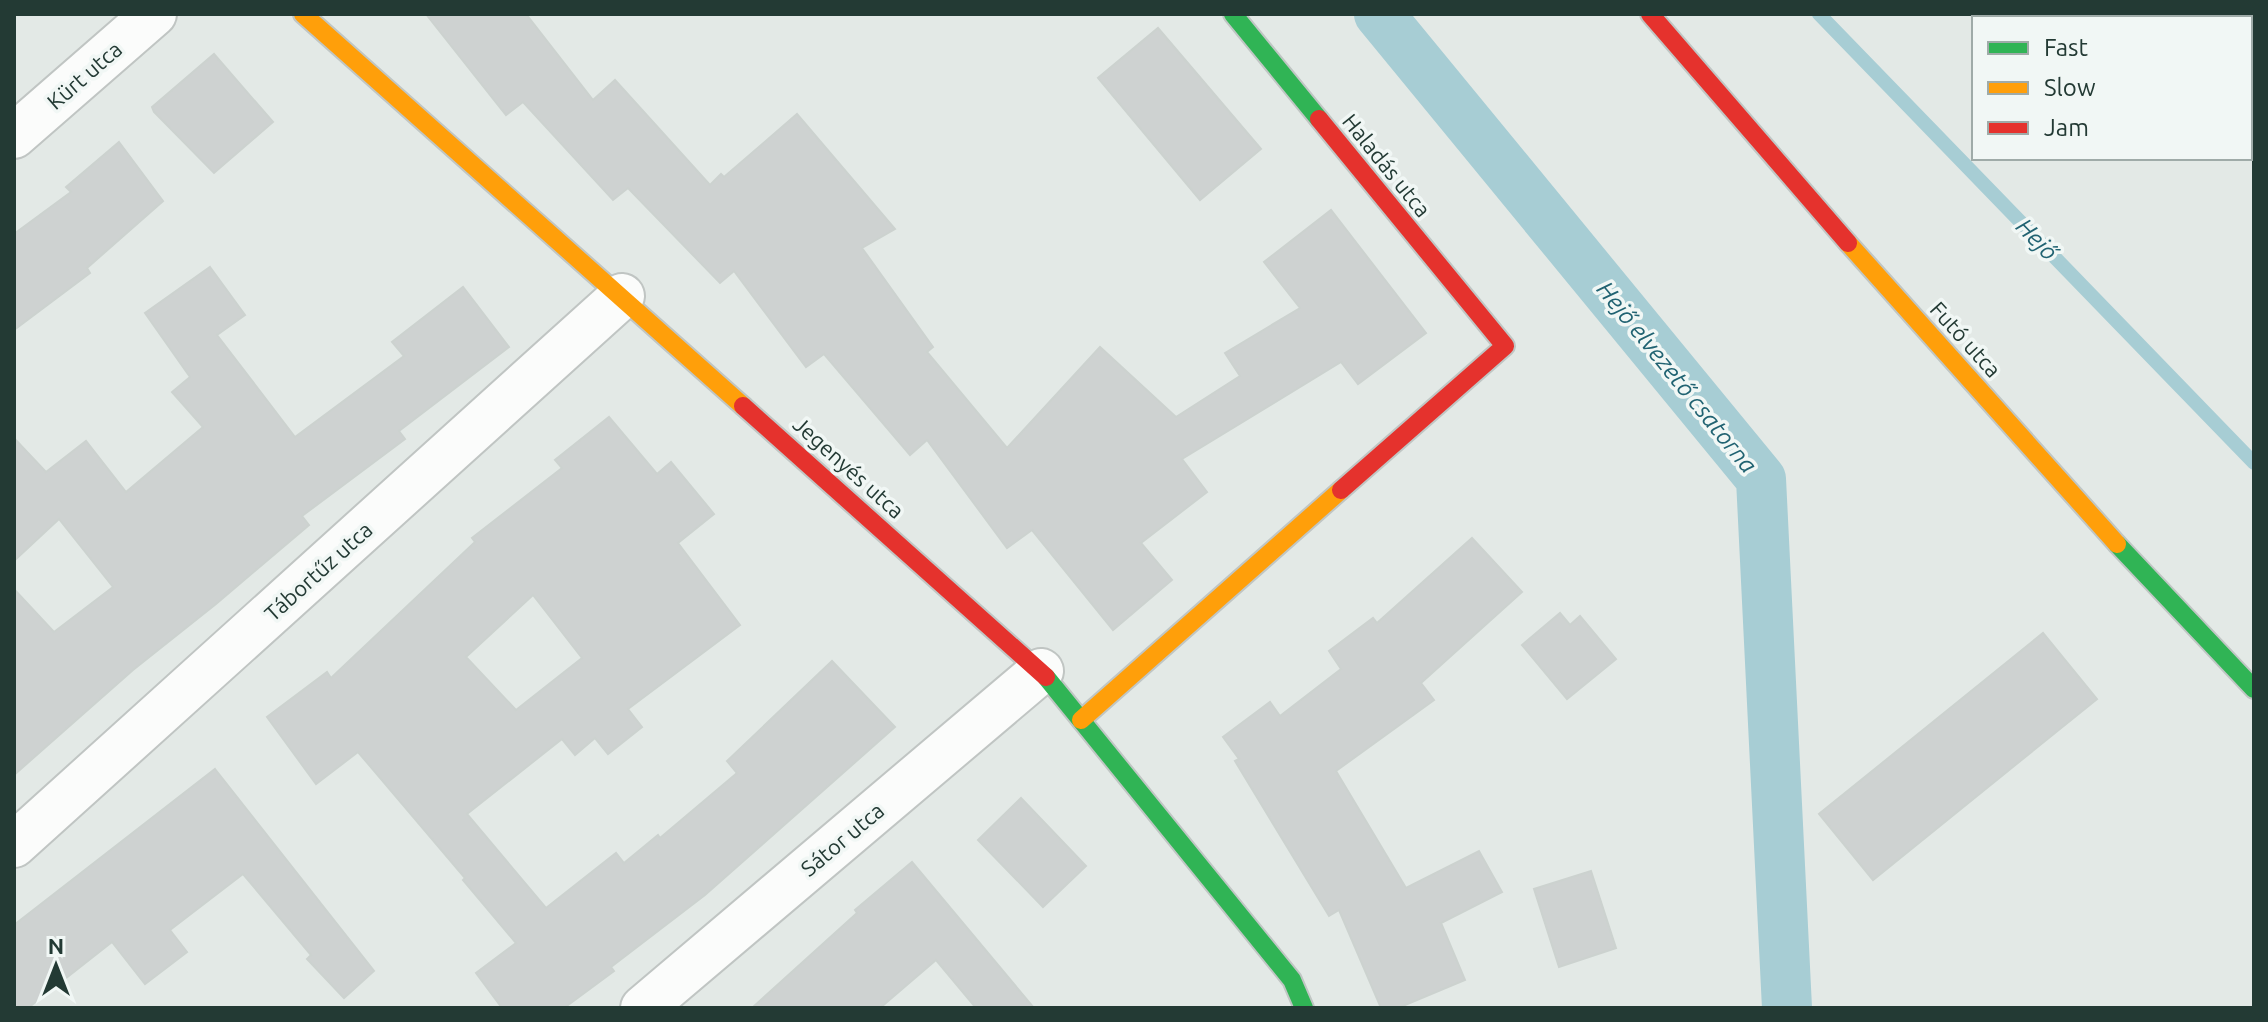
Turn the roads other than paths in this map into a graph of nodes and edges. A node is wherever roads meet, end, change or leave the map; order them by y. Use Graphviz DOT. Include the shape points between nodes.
graph roads {
  1 [pos="154,14"];
  2 [pos="303,14"];
  3 [pos="1233,14"];
  4 [pos="1650,14"];
  5 [pos="14,136"];
  6 [pos="622,296"];
  7 [pos="1041,671"];
  8 [pos="2254,689"];
  9 [pos="1081,720"];
  10 [pos="14,845"];
  11 [pos="643,1008"];
  12 [pos="1304,1008"];
  1 -- 5 [label="street, Kürt utca"];
  2 -- 6 [label="street, Jegenyés utca"];
  3 -- 9 [label="street, Haladás utca" via="1505,346"];
  4 -- 8 [label="street, Futó utca" via="2028,445"];
  6 -- 7 [label="street, Jegenyés utca"];
  6 -- 10 [label="street, Tábortűz utca"];
  7 -- 9 [label="street, Jegenyés utca"];
  7 -- 11 [label="street, Sátor utca"];
  9 -- 12 [label="street, Jegenyés utca" via="1292,980"];
}
